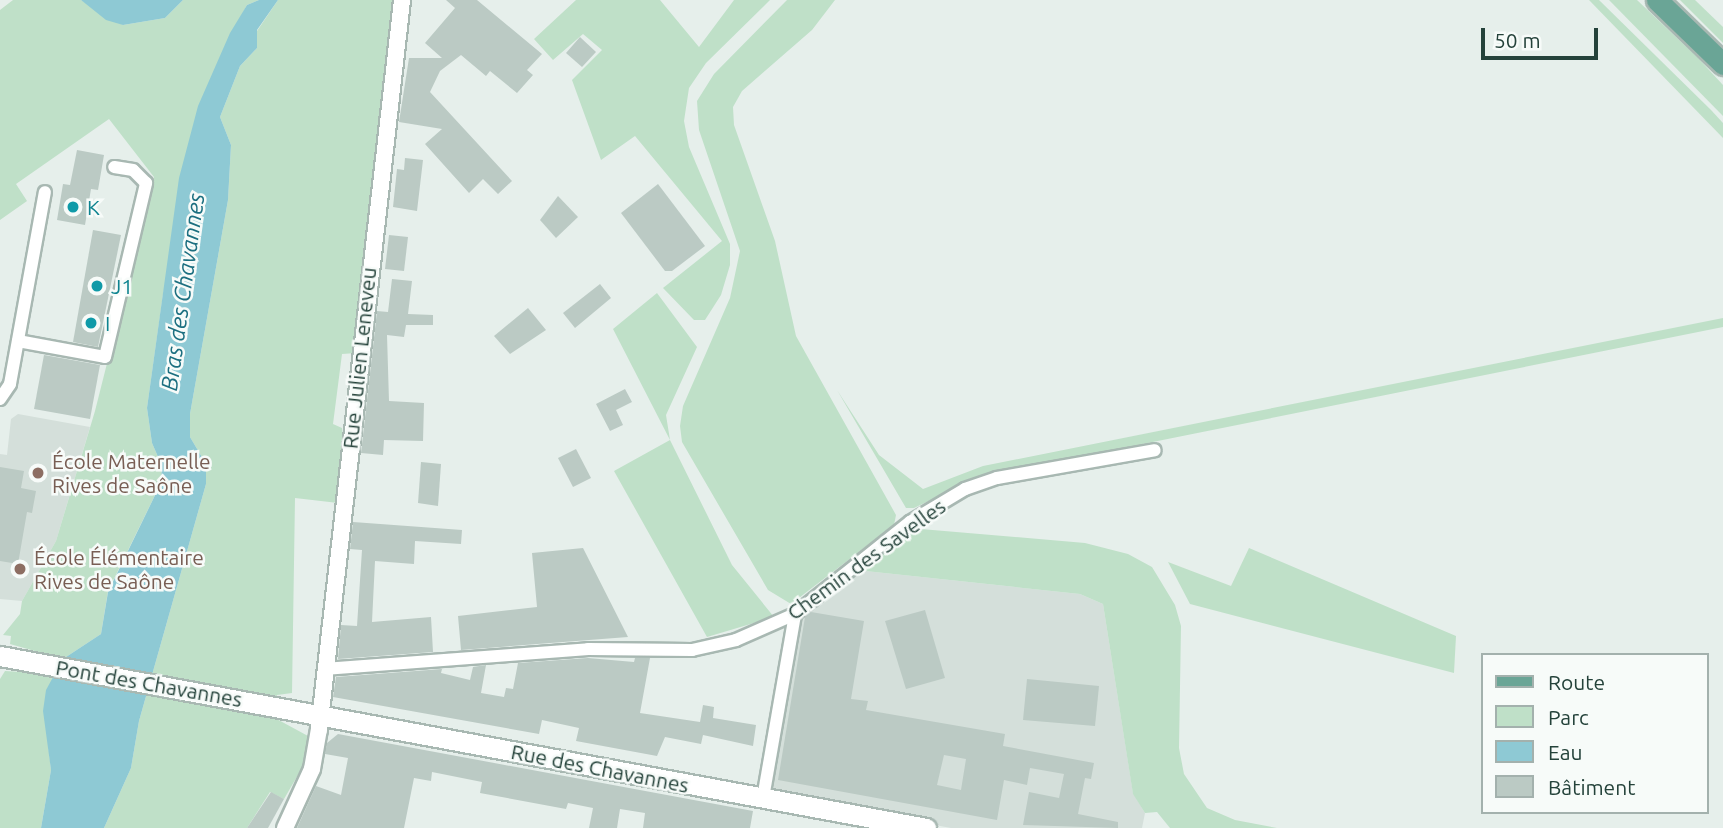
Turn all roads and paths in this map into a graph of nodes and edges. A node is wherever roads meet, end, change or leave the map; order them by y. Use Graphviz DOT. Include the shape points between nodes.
graph roads {
  1 [pos="402,0"];
  2 [pos="1657,0"];
  3 [pos="1723,64"];
  4 [pos="114,166"];
  5 [pos="45,192"];
  6 [pos="18,341"];
  7 [pos="0,399"];
  8 [pos="1154,450"];
  9 [pos="795,614"];
  10 [pos="0,656"];
  11 [pos="324,670"];
  12 [pos="275,706"];
  13 [pos="320,716"];
  14 [pos="763,799"];
  15 [pos="285,828"];
  16 [pos="926,828"];
  1 -- 11 [label="street, Rue Julien Leneveu" via="368,270 334,617"];
  2 -- 3 [label="main road"];
  4 -- 6 [label="street" via="133,170 146,183 105,357"];
  5 -- 6 [label="street"];
  6 -- 7 [label="street" via="10,384"];
  8 -- 9 [label="street, Chemin des Savelles" via="997,478 965,489 910,522"];
  9 -- 11 [label="street, Chemin des Savelles" via="736,640 692,650 588,649"];
  9 -- 14 [label="street"];
  10 -- 12 [label="main road, Pont des Chavannes"];
  11 -- 13 [label="street, Rue Julien Leneveu"];
  12 -- 13 [label="main road, Rue des Chavannes"];
  13 -- 14 [label="main road, Rue des Chavannes"];
  13 -- 15 [label="street, Rue Julien Leneveu" via="312,769"];
  14 -- 16 [label="main road, Rue des Chavannes"];
}
